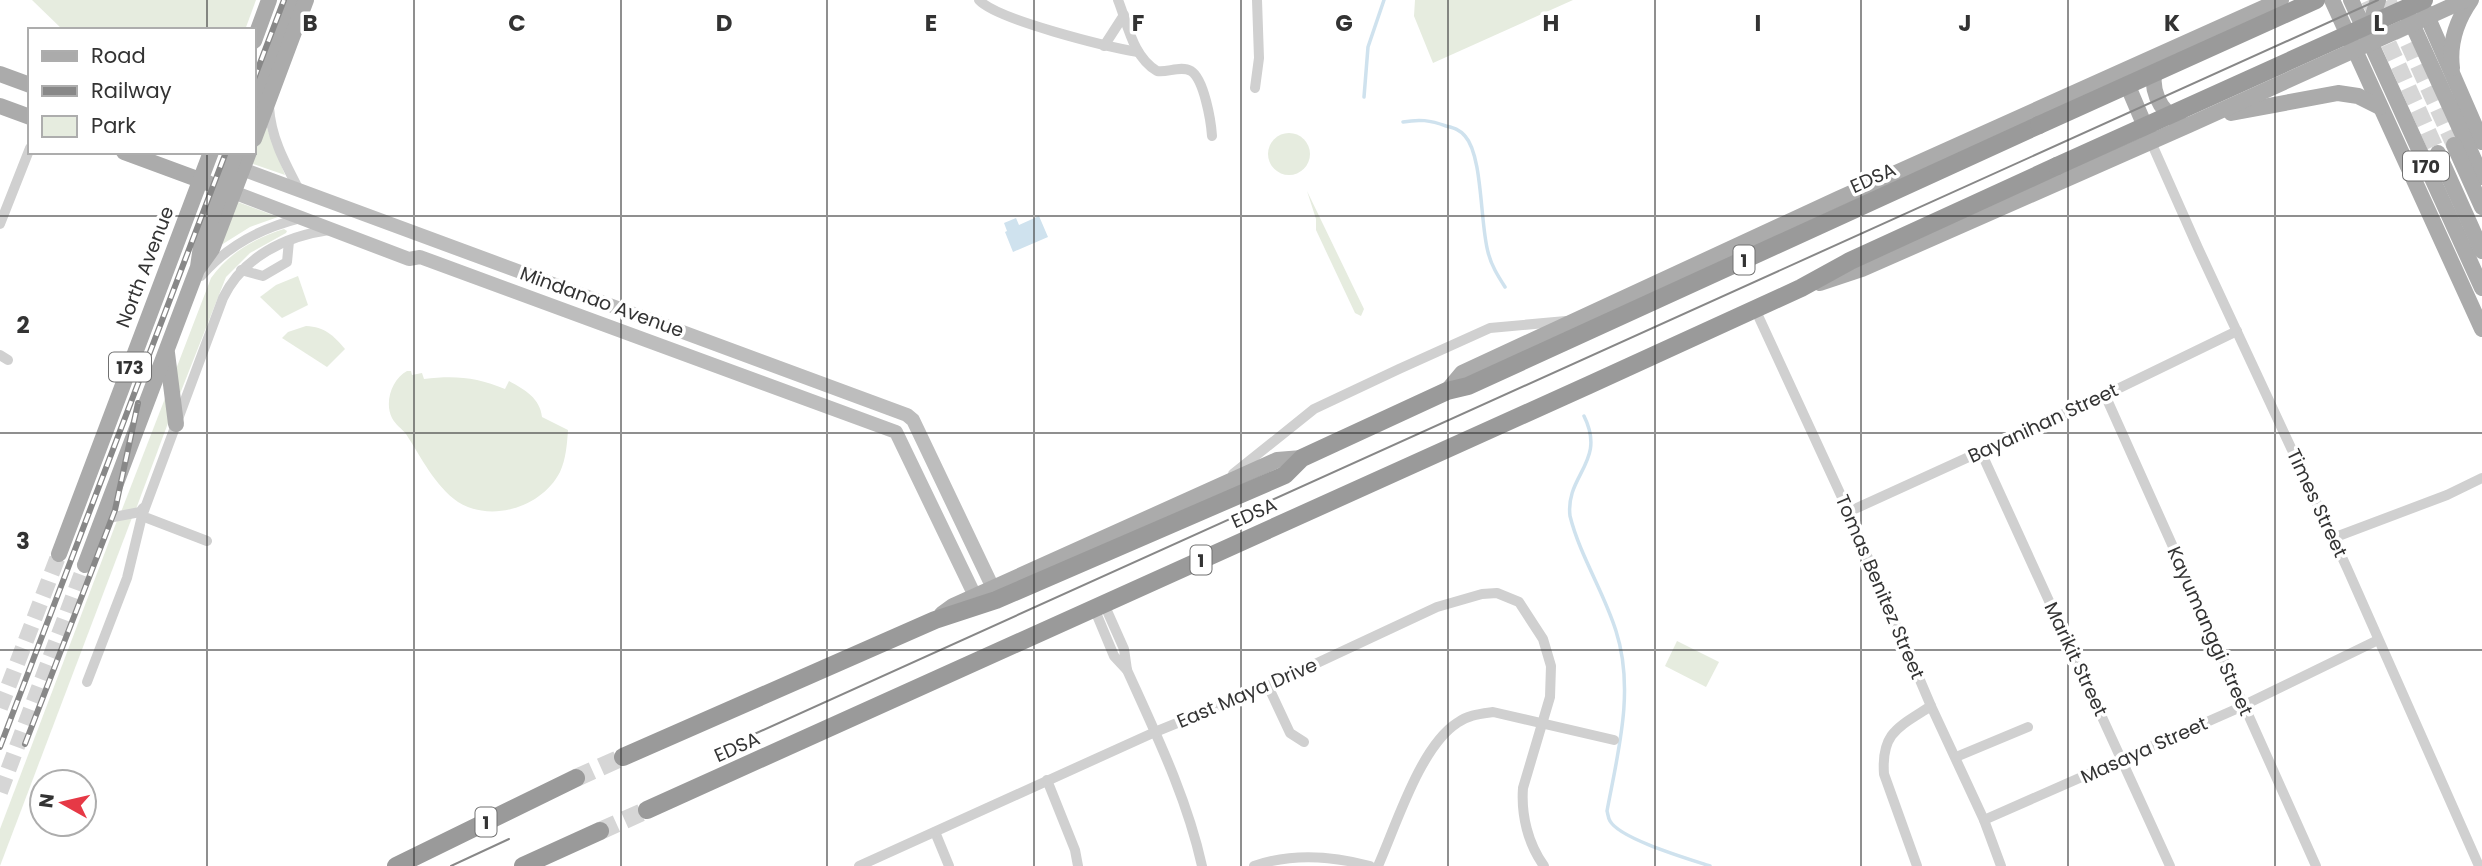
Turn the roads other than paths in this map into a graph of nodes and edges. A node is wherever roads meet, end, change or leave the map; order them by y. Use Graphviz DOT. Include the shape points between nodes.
graph roads {
  1 [pos="270,0"];
  2 [pos="293,0"];
  3 [pos="306,0"];
  4 [pos="979,0"];
  5 [pos="1118,0"];
  6 [pos="1257,0"];
  7 [pos="2250,0"];
  8 [pos="2281,0"];
  9 [pos="2316,0"];
  10 [pos="2332,0"];
  11 [pos="2351,0"];
  12 [pos="2380,0"];
  13 [pos="2465,0"];
  14 [pos="2471,0"];
  15 [pos="2425,8"];
  16 [pos="1124,15"];
  17 [pos="2410,19"];
  18 [pos="292,21"];
  19 [pos="2224,26"];
  20 [pos="256,36"];
  21 [pos="2368,39"];
  22 [pos="2353,46"];
  23 [pos="1104,47"];
  24 [pos="1138,52"];
  25 [pos="2160,55"];
  26 [pos="0,74"];
  27 [pos="2112,77"];
  28 [pos="2455,81"];
  29 [pos="28,84"];
  30 [pos="1255,88"];
  31 [pos="261,103"];
  32 [pos="0,106"];
  33 [pos="2379,107"];
  34 [pos="2218,113"];
  35 [pos="28,116"];
  36 [pos="2189,125"];
  37 [pos="256,129"];
  38 [pos="1212,136"];
  39 [pos="2151,142"];
  40 [pos="2482,142"];
  41 [pos="2454,145"];
  42 [pos="28,153"];
  43 [pos="2438,153"];
  44 [pos="130,154"];
  45 [pos="209,154"];
  46 [pos="212,154"];
  47 [pos="237,161"];
  48 [pos="2482,177"];
  49 [pos="266,178"];
  50 [pos="201,180"];
  51 [pos="228,190"];
  52 [pos="299,191"];
  53 [pos="257,201"];
  54 [pos="2482,207"];
  55 [pos="301,218"];
  56 [pos="0,224"];
  57 [pos="333,230"];
  58 [pos="289,241"];
  59 [pos="2482,251"];
  60 [pos="241,270"];
  61 [pos="1801,288"];
  62 [pos="2482,288"];
  63 [pos="189,290"];
  64 [pos="1755,309"];
  65 [pos="1579,319"];
  66 [pos="2482,329"];
  67 [pos="2237,331"];
  68 [pos="167,351"];
  69 [pos="1447,391"];
  70 [pos="2105,395"];
  71 [pos="176,424"];
  72 [pos="1981,452"];
  73 [pos="1302,458"];
  74 [pos="2482,478"];
  75 [pos="1217,488"];
  76 [pos="143,512"];
  77 [pos="1848,512"];
  78 [pos="103,519"];
  79 [pos="2333,538"];
  80 [pos="207,541"];
  81 [pos="972,543"];
  82 [pos="953,550"];
  83 [pos="58,554"];
  84 [pos="85,565"];
  85 [pos="993,588"];
  86 [pos="975,596"];
  87 [pos="1099,606"];
  88 [pos="935,620"];
  89 [pos="2378,640"];
  90 [pos="87,682"];
  91 [pos="1268,687"];
  92 [pos="2242,705"];
  93 [pos="1931,706"];
  94 [pos="1542,722"];
  95 [pos="2028,727"];
  96 [pos="1155,732"];
  97 [pos="1614,740"];
  98 [pos="1304,742"];
  99 [pos="624,757"];
  100 [pos="1956,757"];
  101 [pos="2122,759"];
  102 [pos="576,778"];
  103 [pos="1047,780"];
  104 [pos="647,810"];
  105 [pos="1984,820"];
  106 [pos="600,831"];
  107 [pos="935,832"];
  108 [pos="396,866"];
  109 [pos="523,866"];
  110 [pos="859,866"];
  111 [pos="949,866"];
  112 [pos="1077,866"];
  113 [pos="1202,866"];
  114 [pos="1254,866"];
  115 [pos="1370,866"];
  116 [pos="1378,866"];
  117 [pos="1544,866"];
  118 [pos="1917,866"];
  119 [pos="2001,866"];
  120 [pos="2170,866"];
  121 [pos="2316,866"];
  122 [pos="2479,866"];
  1 -- 20 [label="main road"];
  2 -- 18 [label="main road"];
  3 -- 18 [label="main road"];
  4 -- 23 [label="street" via="995,12"];
  5 -- 16 [label="street"];
  6 -- 30 [label="street"];
  7 -- 19 [label="main road"];
  8 -- 19 [label="main road, EDSA / 1"];
  9 -- 69 [label="highway, EDSA / 1, bridge" via="1468,386"];
  10 -- 22 [label="main road, 170"];
  11 -- 21 [label="main road, 170"];
  12 -- 21 [label="main road"];
  13 -- 15 [label="main road, EDSA / 1"];
  14 -- 28 [label="main road" via="2453,43"];
  15 -- 17 [label="main road, EDSA / 1"];
  15 -- 28 [label="main road"];
  15 -- 61 [label="highway, EDSA / 1, bridge" via="2057,166"];
  16 -- 23 [label="street"];
  16 -- 24 [label="street"];
  17 -- 21 [label="main road, EDSA / 1"];
  17 -- 48 [label="main road, 170"];
  18 -- 31 [label="main road"];
  19 -- 25 [label="main road, EDSA / 1"];
  21 -- 22 [label="main road, EDSA / 1"];
  21 -- 62 [label="main road, 170"];
  22 -- 33 [label="main road, 170"];
  22 -- 34 [label="main road, EDSA / 1"];
  23 -- 24 [label="street"];
  24 -- 38 [label="street" via="1157,71 1182,69 1196,76 1209,106"];
  25 -- 27 [label="main road, EDSA / 1"];
  25 -- 36 [label="main road" via="2153,76 2155,95 2172,118"];
  26 -- 29 [label="main road"];
  27 -- 39 [label="main road" via="2130,91"];
  27 -- 65 [label="main road, EDSA / 1"];
  28 -- 40 [label="main road"];
  31 -- 37 [label="main road"];
  31 -- 52 [label="street"];
  32 -- 35 [label="main road"];
  33 -- 34 [label="main road" via="2358,96 2338,93"];
  33 -- 66 [label="main road, 170"];
  34 -- 36 [label="main road, EDSA / 1"];
  36 -- 39 [label="main road, EDSA / 1"];
  39 -- 61 [label="main road, EDSA / 1" via="1862,269"];
  39 -- 67 [label="street, Times Street"];
  41 -- 54 [label="main road, 170"];
  42 -- 56 [label="street"];
  43 -- 59 [label="main road, 170"];
  44 -- 50 [label="main road, Mindanao Avenue"];
  45 -- 50 [label="main road, North Avenue / 173"];
  46 -- 47 [label="main road, Mindanao Avenue"];
  47 -- 49 [label="street, Mindanao Avenue"];
  47 -- 51 [label="main road, 173"];
  49 -- 52 [label="street, Mindanao Avenue"];
  49 -- 53 [label="street"];
  50 -- 51 [label="main road, Mindanao Avenue"];
  50 -- 83 [label="main road, North Avenue / 173"];
  51 -- 53 [label="street, Mindanao Avenue"];
  51 -- 63 [label="main road, 173" via="201,246"];
  52 -- 81 [label="street, Mindanao Avenue" via="907,415"];
  53 -- 55 [label="street, Mindanao Avenue"];
  55 -- 57 [label="street, Mindanao Avenue"];
  55 -- 63 [label="street" via="243,239"];
  57 -- 58 [label="street"];
  57 -- 82 [label="street, Mindanao Avenue" via="410,259 420,257 895,432"];
  58 -- 60 [label="street" via="260,254"];
  58 -- 60 [label="street" via="287,262 263,276"];
  60 -- 71 [label="street" via="223,298"];
  61 -- 64 [label="highway, EDSA / 1"];
  63 -- 68 [label="main road, 173"];
  64 -- 77 [label="street, Tomas Benitez Street"];
  64 -- 87 [label="highway, EDSA / 1"];
  65 -- 69 [label="main road, EDSA / 1" via="1462,373"];
  65 -- 75 [label="street" via="1490,328 1399,369 1314,409"];
  67 -- 70 [label="street, Bayanihan Street"];
  67 -- 79 [label="street, Times Street"];
  68 -- 71 [label="main road"];
  68 -- 78 [label="main road, 173"];
  69 -- 73 [label="highway, EDSA / 1"];
  70 -- 72 [label="street, Bayanihan Street"];
  70 -- 92 [label="street, Kayumanggi Street"];
  71 -- 76 [label="street"];
  72 -- 77 [label="street, Bayanihan Street"];
  72 -- 101 [label="street, Marikit Street"];
  73 -- 75 [label="main road, EDSA / 1" via="1277,460"];
  73 -- 88 [label="highway, EDSA / 1" via="1285,475 996,600"];
  74 -- 79 [label="street"];
  75 -- 85 [label="main road, EDSA / 1"];
  76 -- 78 [label="street"];
  76 -- 80 [label="street"];
  76 -- 90 [label="street" via="127,578"];
  77 -- 93 [label="street, Tomas Benitez Street"];
  78 -- 84 [label="main road, 173"];
  79 -- 89 [label="street, Times Street"];
  81 -- 82 [label="street" via="964,551"];
  81 -- 85 [label="street, Mindanao Avenue"];
  82 -- 86 [label="street, Mindanao Avenue"];
  85 -- 86 [label="main road, EDSA / 1"];
  86 -- 88 [label="main road, EDSA / 1"];
  87 -- 96 [label="street" via="1114,656 1127,670"];
  87 -- 104 [label="highway, EDSA / 1"];
  88 -- 99 [label="highway, EDSA / 1"];
  89 -- 92 [label="street, Masaya Street"];
  89 -- 122 [label="street, Times Street"];
  91 -- 94 [label="street, East Maya Drive" via="1437,607 1497,593 1519,602 1547,650 1552,679"];
  91 -- 96 [label="street, East Maya Drive"];
  91 -- 98 [label="street" via="1290,733"];
  92 -- 101 [label="street, Masaya Street"];
  92 -- 121 [label="street, Kayumanggi Street"];
  93 -- 100 [label="street, Tomas Benitez Street"];
  93 -- 118 [label="street" via="1892,732 1883,762"];
  94 -- 97 [label="street"];
  94 -- 116 [label="street" via="1493,712 1475,714 1453,725 1421,767"];
  94 -- 117 [label="street, East Maya Drive" via="1522,803 1534,849"];
  95 -- 100 [label="street"];
  96 -- 103 [label="street, East Maya Drive"];
  96 -- 113 [label="street" via="1180,792"];
  100 -- 105 [label="street, Tomas Benitez Street"];
  101 -- 105 [label="street, Masaya Street"];
  101 -- 120 [label="street, Marikit Street"];
  102 -- 108 [label="highway, 1"];
  103 -- 107 [label="street, East Maya Drive"];
  103 -- 112 [label="street"];
  105 -- 119 [label="street, Tomas Benitez Street"];
  106 -- 109 [label="highway"];
  107 -- 110 [label="street, East Maya Drive"];
  107 -- 111 [label="street"];
  114 -- 115 [label="street" via="1302,858"];
}
